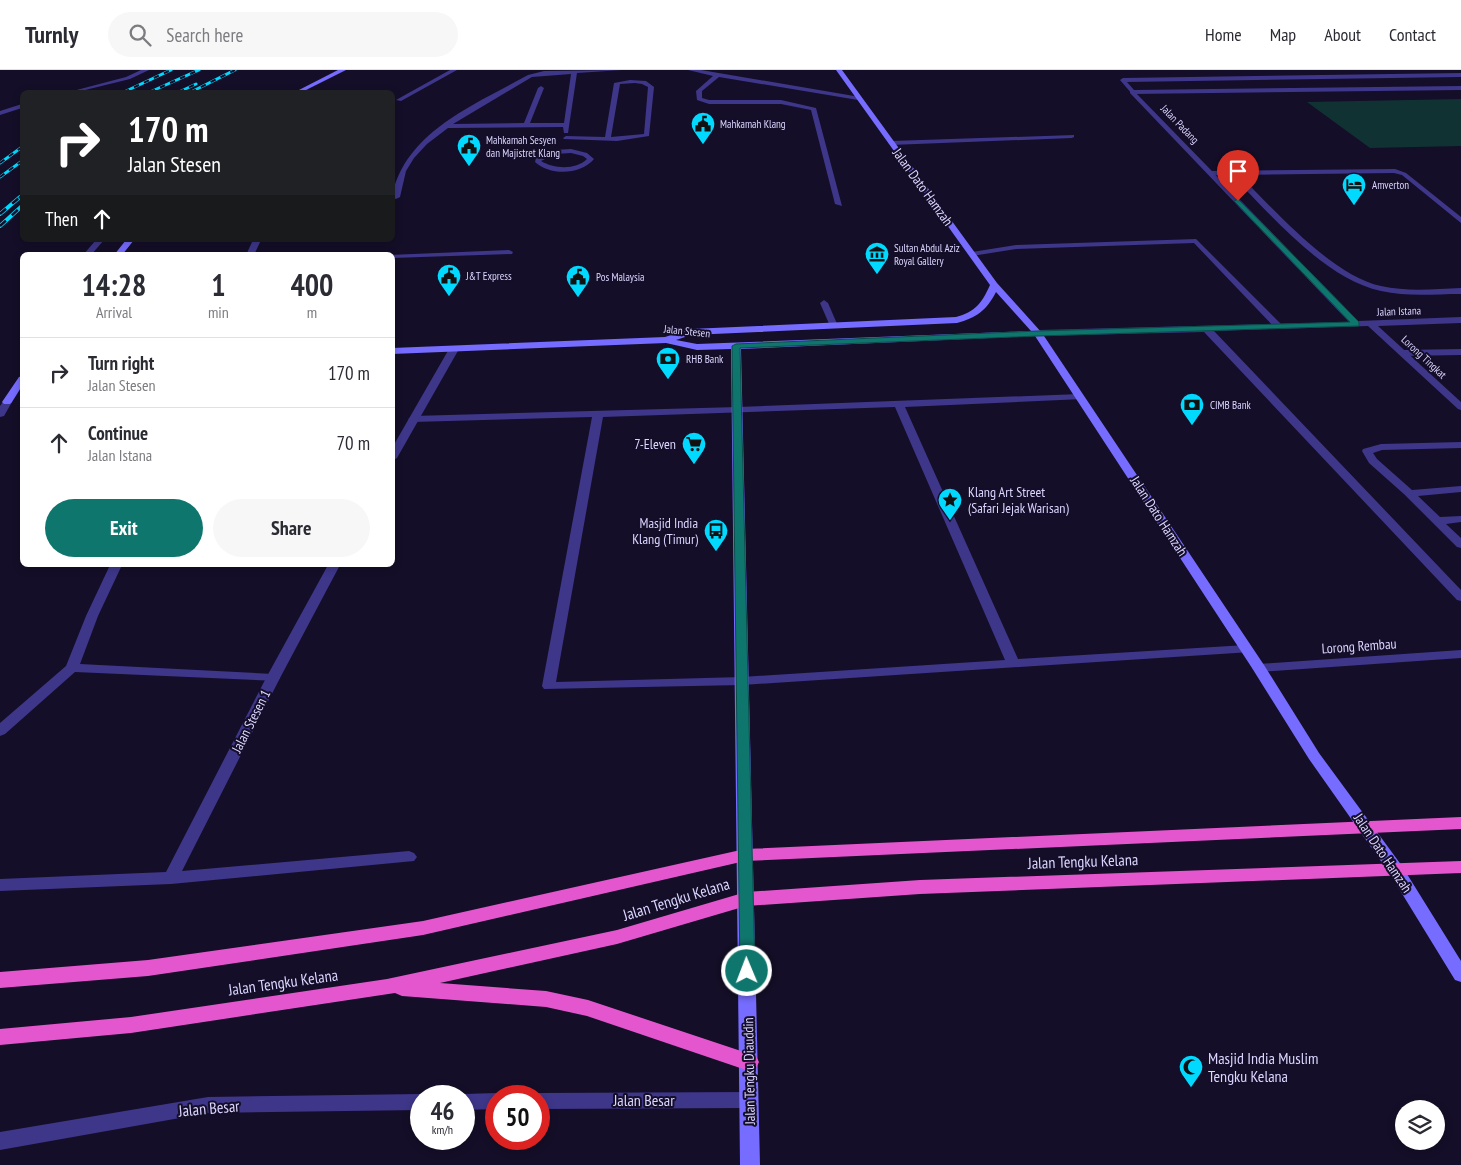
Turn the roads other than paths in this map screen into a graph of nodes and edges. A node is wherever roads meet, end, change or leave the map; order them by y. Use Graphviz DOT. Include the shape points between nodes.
graph roads {
  1 [pos="146,70"];
  2 [pos="343,70"];
  3 [pos="454,70"];
  4 [pos="619,70"];
  5 [pos="691,70"];
  6 [pos="839,70"];
  7 [pos="574,72"];
  8 [pos="717,74"];
  9 [pos="1461,74"];
  10 [pos="541,88"];
  11 [pos="1461,88"];
  12 [pos="80,90"];
  13 [pos="303,90"];
  14 [pos="1132,92"];
  15 [pos="858,98"];
  16 [pos="396,100"];
  17 [pos="20,107"];
  18 [pos="0,112"];
  19 [pos="567,125"];
  20 [pos="444,126"];
  21 [pos="526,126"];
  22 [pos="1072,136"];
  23 [pos="566,138"];
  24 [pos="608,138"];
  25 [pos="891,143"];
  26 [pos="563,151"];
  27 [pos="1211,173"];
  28 [pos="1233,173"];
  29 [pos="396,197"];
  30 [pos="839,204"];
  31 [pos="1461,221"];
  32 [pos="98,242"];
  33 [pos="128,242"];
  34 [pos="90,252"];
  35 [pos="120,252"];
  36 [pos="509,252"];
  37 [pos="972,254"];
  38 [pos="395,256"];
  39 [pos="994,284"];
  40 [pos="1461,291"];
  41 [pos="824,303"];
  42 [pos="1461,320"];
  43 [pos="1356,324"];
  44 [pos="1371,324"];
  45 [pos="834,326"];
  46 [pos="1279,327"];
  47 [pos="1206,328"];
  48 [pos="1038,333"];
  49 [pos="666,340"];
  50 [pos="736,346"];
  51 [pos="454,349"];
  52 [pos="395,351"];
  53 [pos="1461,352"];
  54 [pos="1403,353"];
  55 [pos="20,382"];
  56 [pos="20,391"];
  57 [pos="1080,396"];
  58 [pos="7,402"];
  59 [pos="898,403"];
  60 [pos="1461,406"];
  61 [pos="738,410"];
  62 [pos="0,414"];
  63 [pos="598,414"];
  64 [pos="413,419"];
  65 [pos="1461,445"];
  66 [pos="395,452"];
  67 [pos="1461,489"];
  68 [pos="1409,493"];
  69 [pos="1461,519"];
  70 [pos="1436,521"];
  71 [pos="1461,545"];
  72 [pos="115,567"];
  73 [pos="333,567"];
  74 [pos="1461,597"];
  75 [pos="1246,649"];
  76 [pos="1461,654"];
  77 [pos="1013,663"];
  78 [pos="72,668"];
  79 [pos="1259,668"];
  80 [pos="273,678"];
  81 [pos="742,681"];
  82 [pos="0,730"];
  83 [pos="1461,823"];
  84 [pos="1367,828"];
  85 [pos="745,855"];
  86 [pos="409,857"];
  87 [pos="1461,867"];
  88 [pos="1396,870"];
  89 [pos="171,878"];
  90 [pos="0,885"];
  91 [pos="746,899"];
  92 [pos="1461,975"];
  93 [pos="0,980"];
  94 [pos="387,987"];
  95 [pos="0,1037"];
  96 [pos="749,1062"];
  97 [pos="749,1100"];
  98 [pos="550,1101"];
  99 [pos="410,1102"];
  100 [pos="0,1141"];
  101 [pos="750,1165"];
  1 -- 12 [label="street"];
  2 -- 13 [label="main road"];
  3 -- 16 [label="street"];
  4 -- 7 [label="street"];
  5 -- 8 [label="street"];
  6 -- 15 [label="main road, Jalan Dato Hamzah"];
  7 -- 19 [label="street"];
  7 -- 20 [label="street" via="530,76"];
  8 -- 15 [label="street"];
  8 -- 30 [label="street" via="699,91 699,99 708,102 782,102 814,109"];
  9 -- 14 [label="street" via="1123,80"];
  10 -- 21 [label="street"];
  11 -- 14 [label="street, Jalan Padang"];
  14 -- 27 [label="street, Jalan Padang"];
  15 -- 25 [label="main road, Jalan Dato Hamzah"];
  17 -- 18 [label="street"];
  19 -- 21 [label="street"];
  19 -- 23 [label="street"];
  20 -- 21 [label="street"];
  20 -- 29 [label="street" via="415,152 403,170"];
  22 -- 25 [label="street"];
  23 -- 24 [label="street"];
  23 -- 26 [label="street"];
  24 -- 24 [label="street" via="617,83 648,83 651,87 647,135"];
  25 -- 37 [label="main road, Jalan Dato Hamzah"];
  26 -- 26 [label="street" via="585,154 591,159 580,166 563,168 547,167 538,162 547,154"];
  27 -- 28 [label="street"];
  27 -- 43 [label="street, Jalan Padang"];
  28 -- 31 [label="street" via="1395,171 1404,174"];
  28 -- 40 [label="street" via="1309,245 1350,278 1391,290"];
  32 -- 34 [label="street"];
  33 -- 35 [label="main road"];
  36 -- 38 [label="street"];
  37 -- 39 [label="main road, Jalan Dato Hamzah"];
  37 -- 46 [label="street" via="1016,247 1196,241"];
  39 -- 45 [label="main road" via="986,306 957,320"];
  39 -- 48 [label="main road, Jalan Dato Hamzah"];
  41 -- 45 [label="street"];
  42 -- 44 [label="street, Jalan Istana"];
  43 -- 44 [label="street, Jalan Istana"];
  43 -- 46 [label="street, Jalan Istana"];
  44 -- 54 [label="street, Lorong Tingkat"];
  45 -- 49 [label="main road" via="690,332"];
  46 -- 47 [label="street, Jalan Istana"];
  47 -- 48 [label="street, Jalan Istana"];
  47 -- 74 [label="street"];
  48 -- 50 [label="main road, Jalan Stesen"];
  48 -- 57 [label="main road, Jalan Dato Hamzah"];
  49 -- 50 [label="main road, Jalan Stesen" via="697,347"];
  49 -- 51 [label="main road, Jalan Stesen"];
  50 -- 61 [label="main road, Jalan Tengku Diauddin"];
  51 -- 52 [label="main road, Jalan Stesen"];
  51 -- 64 [label="street"];
  53 -- 54 [label="street"];
  54 -- 60 [label="street, Lorong Tingkat"];
  55 -- 58 [label="main road"];
  56 -- 58 [label="main road"];
  57 -- 59 [label="street"];
  57 -- 75 [label="main road, Jalan Dato Hamzah"];
  58 -- 62 [label="street"];
  59 -- 61 [label="street"];
  59 -- 77 [label="street"];
  61 -- 63 [label="street"];
  61 -- 81 [label="main road, Jalan Tengku Diauddin"];
  63 -- 64 [label="street"];
  63 -- 81 [label="street" via="549,686"];
  64 -- 66 [label="street"];
  65 -- 68 [label="street" via="1381,447 1367,452"];
  67 -- 68 [label="street"];
  68 -- 70 [label="street"];
  69 -- 70 [label="street"];
  70 -- 71 [label="street"];
  72 -- 78 [label="street"];
  73 -- 80 [label="street, Jalan Stesen 1"];
  75 -- 77 [label="street"];
  75 -- 79 [label="main road, Jalan Dato Hamzah"];
  76 -- 79 [label="street, Lorong Rembau"];
  77 -- 81 [label="street"];
  78 -- 80 [label="street"];
  78 -- 82 [label="street"];
  79 -- 84 [label="main road, Jalan Dato Hamzah" via="1314,756"];
  80 -- 89 [label="street, Jalan Stesen 1"];
  81 -- 85 [label="main road, Jalan Tengku Diauddin"];
  83 -- 84 [label="highway, Jalan Tengku Kelana"];
  84 -- 85 [label="highway, Jalan Tengku Kelana"];
  84 -- 88 [label="main road, Jalan Dato Hamzah"];
  85 -- 91 [label="main road, Jalan Tengku Diauddin"];
  85 -- 93 [label="highway, Jalan Tengku Kelana" via="423,928 148,968"];
  86 -- 89 [label="street"];
  87 -- 88 [label="highway, Jalan Tengku Kelana"];
  88 -- 91 [label="highway, Jalan Tengku Kelana" via="920,887"];
  88 -- 92 [label="main road, Jalan Dato Hamzah"];
  89 -- 90 [label="street"];
  91 -- 94 [label="highway, Jalan Tengku Kelana" via="616,937"];
  91 -- 96 [label="main road, Jalan Tengku Diauddin"];
  94 -- 95 [label="highway, Jalan Tengku Kelana" via="131,1025"];
  94 -- 96 [label="highway" via="546,998 588,1008"];
  96 -- 97 [label="main road, Jalan Tengku Diauddin"];
  97 -- 98 [label="street, Jalan Besar"];
  97 -- 101 [label="main road, Jalan Tengku Diauddin"];
  99 -- 100 [label="street, Jalan Besar" via="208,1105"];
}
